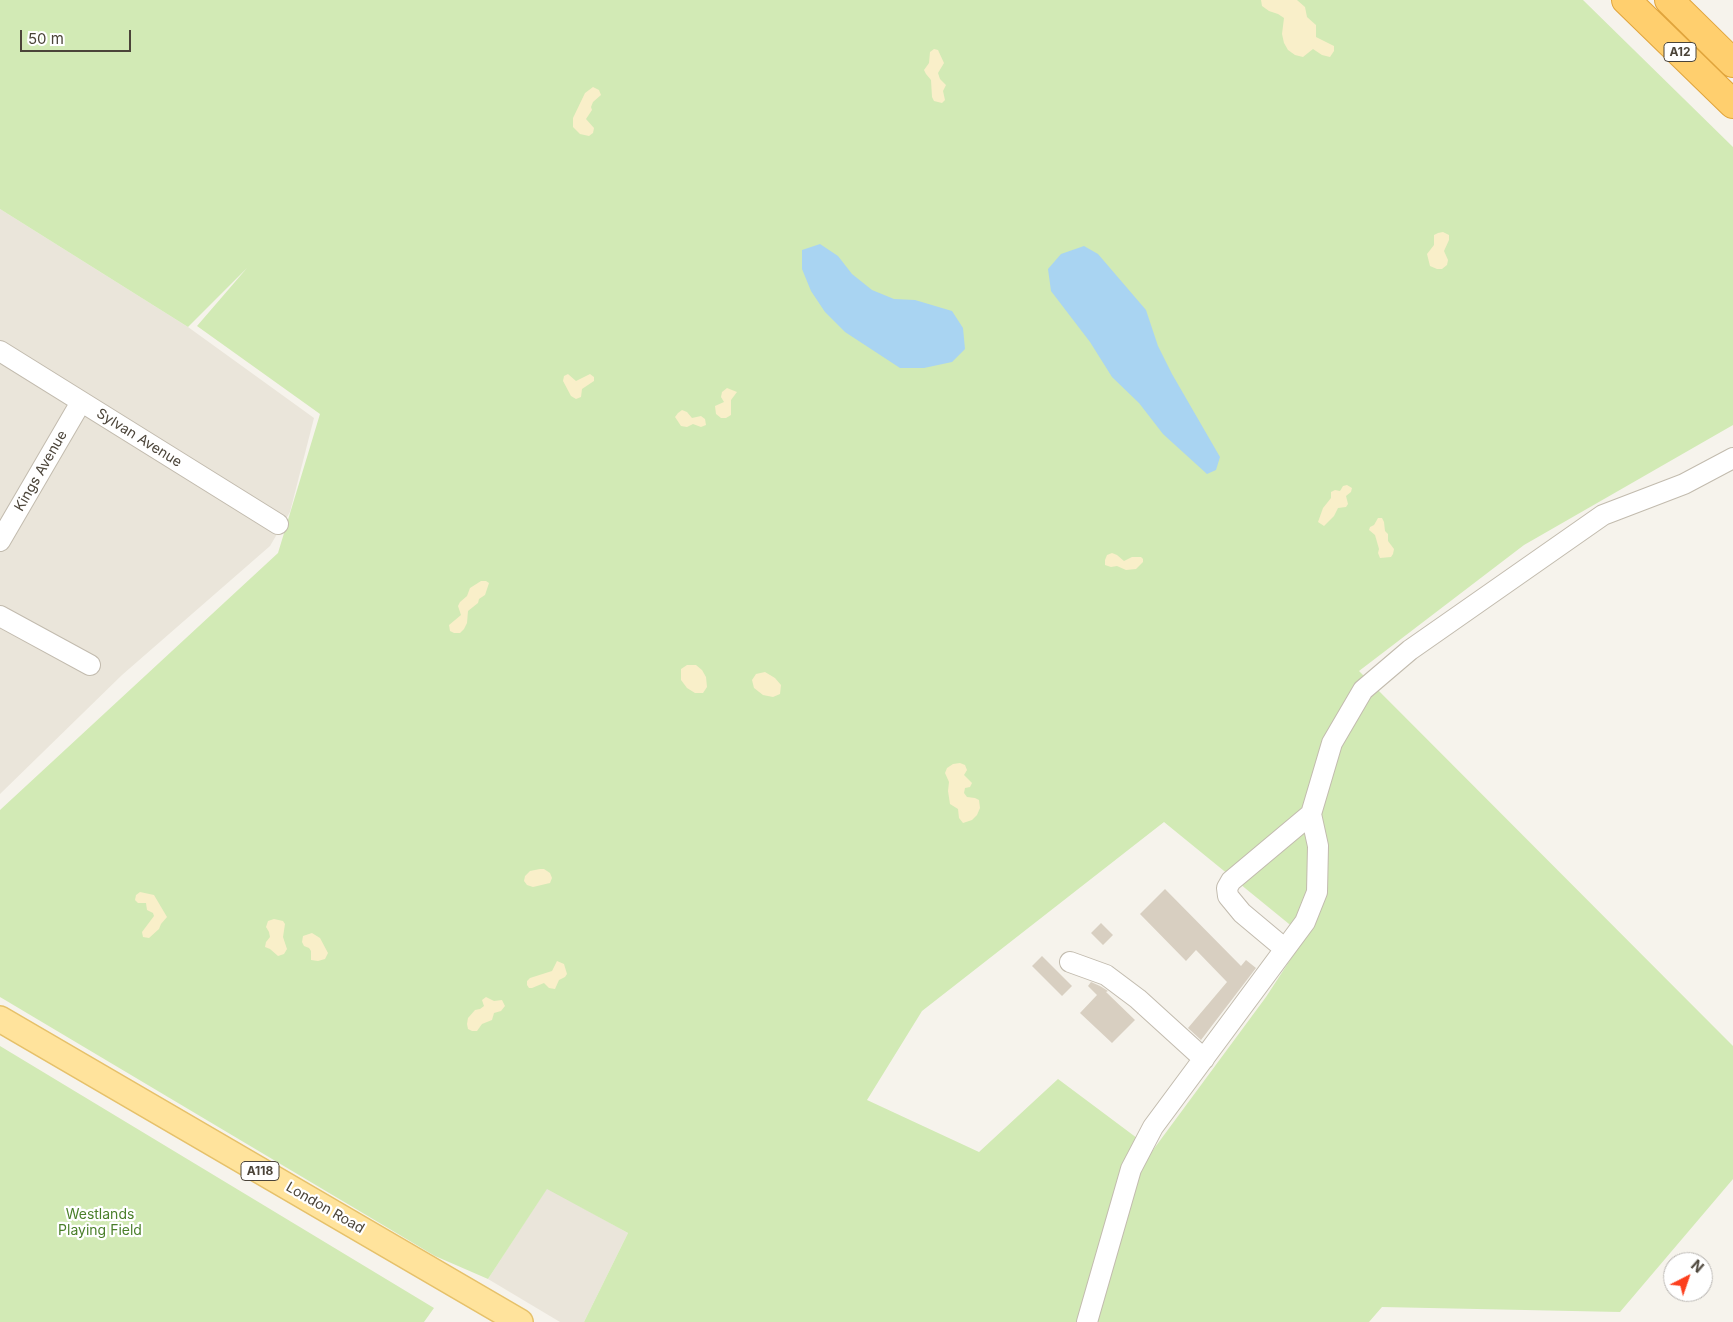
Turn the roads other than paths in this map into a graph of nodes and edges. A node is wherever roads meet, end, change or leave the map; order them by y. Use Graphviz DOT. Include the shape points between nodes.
graph roads {
  1 [pos="1626,0"];
  2 [pos="1668,0"];
  3 [pos="1733,63"];
  4 [pos="1733,104"];
  5 [pos="0,351"];
  6 [pos="81,402"];
  7 [pos="1733,458"];
  8 [pos="278,524"];
  9 [pos="0,541"];
  10 [pos="0,616"];
  11 [pos="90,665"];
  12 [pos="1311,814"];
  13 [pos="1285,949"];
  14 [pos="1070,962"];
  15 [pos="0,1020"];
  16 [pos="1204,1059"];
  17 [pos="520,1322"];
  18 [pos="1087,1322"];
  1 -- 4 [label="highway, A12"];
  2 -- 3 [label="highway, A12"];
  5 -- 6 [label="street, Sylvan Avenue"];
  6 -- 8 [label="street, Sylvan Avenue"];
  6 -- 9 [label="street, Kings Avenue"];
  7 -- 12 [label="street" via="1684,484 1603,515 1410,650 1363,690 1332,743"];
  10 -- 11 [label="street"];
  12 -- 13 [label="street" via="1318,846 1316,892 1305,922"];
  12 -- 13 [label="street" via="1230,881 1227,888 1228,896 1242,912"];
  13 -- 16 [label="street"];
  14 -- 16 [label="street" via="1106,976 1138,999"];
  15 -- 17 [label="main road, London Road / A118"];
  16 -- 18 [label="street" via="1153,1127 1132,1169"];
}
